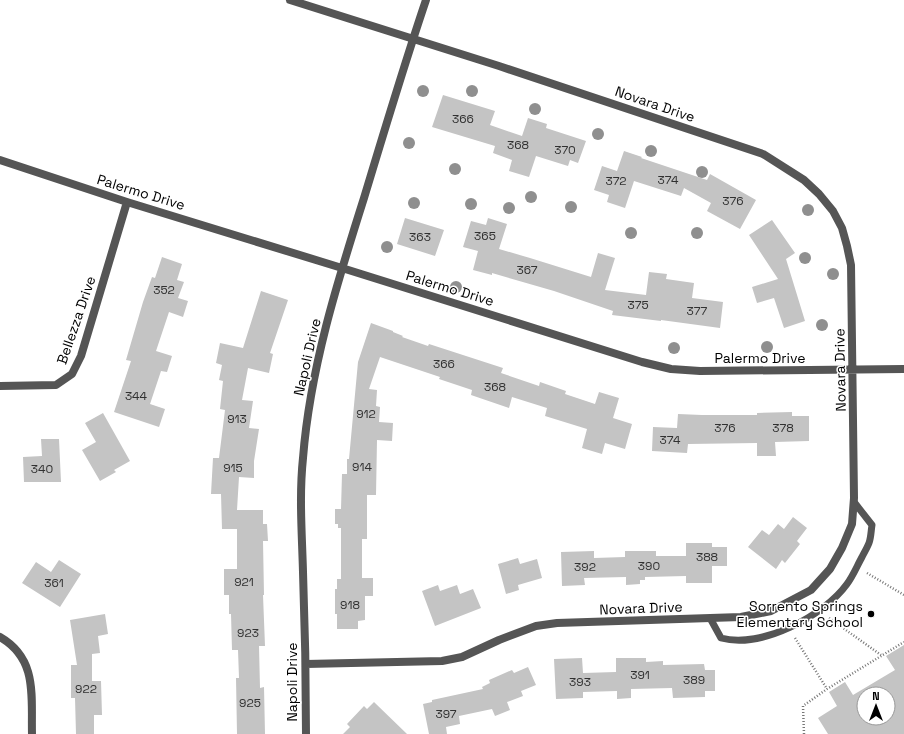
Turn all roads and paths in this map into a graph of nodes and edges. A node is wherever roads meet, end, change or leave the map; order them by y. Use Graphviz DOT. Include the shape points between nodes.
graph roads {
  1 [pos="290,0"];
  2 [pos="426,0"];
  3 [pos="413,39"];
  4 [pos="0,160"];
  5 [pos="126,202"];
  6 [pos="342,268"];
  7 [pos="904,369"];
  8 [pos="853,370"];
  9 [pos="0,386"];
  10 [pos="854,502"];
  11 [pos="866,573"];
  12 [pos="904,595"];
  13 [pos="710,618"];
  14 [pos="828,618"];
  15 [pos="0,637"];
  16 [pos="794,638"];
  17 [pos="904,642"];
  18 [pos="881,656"];
  19 [pos="306,664"];
  20 [pos="826,689"];
  21 [pos="32,734"];
  22 [pos="306,734"];
  23 [pos="804,734"];
  1 -- 3 [label="street, Novara Drive"];
  2 -- 3 [label="street, Napoli Drive"];
  3 -- 6 [label="street, Napoli Drive"];
  3 -- 8 [label="street, Novara Drive" via="763,154 804,180 833,211 842,228 847,246 851,265"];
  4 -- 5 [label="street, Palermo Drive"];
  5 -- 6 [label="street, Palermo Drive"];
  5 -- 9 [label="street, Bellezza Drive" via="81,356 72,374 56,385"];
  6 -- 8 [label="street, Palermo Drive" via="671,369"];
  6 -- 19 [label="street, Napoli Drive" via="316,368 302,459"];
  7 -- 8 [label="street, Palermo Drive"];
  8 -- 10 [label="street, Novara Drive"];
  10 -- 13 [label="street, Novara Drive" via="852,524 842,548 830,569 811,590 771,612 741,617"];
  10 -- 13 [label="lane" via="872,525 869,544 847,584 817,613 773,634 736,640 721,638"];
  11 -- 12 [label="path"];
  13 -- 19 [label="street, Novara Drive" via="557,623 536,626 462,657 442,661"];
  14 -- 18 [label="path"];
  15 -- 21 [label="street" via="22,656 28,670 31,680"];
  16 -- 20 [label="path"];
  17 -- 18 [label="path"];
  18 -- 20 [label="path"];
  19 -- 22 [label="street, Napoli Drive"];
  20 -- 23 [label="path" via="803,706"];
}
